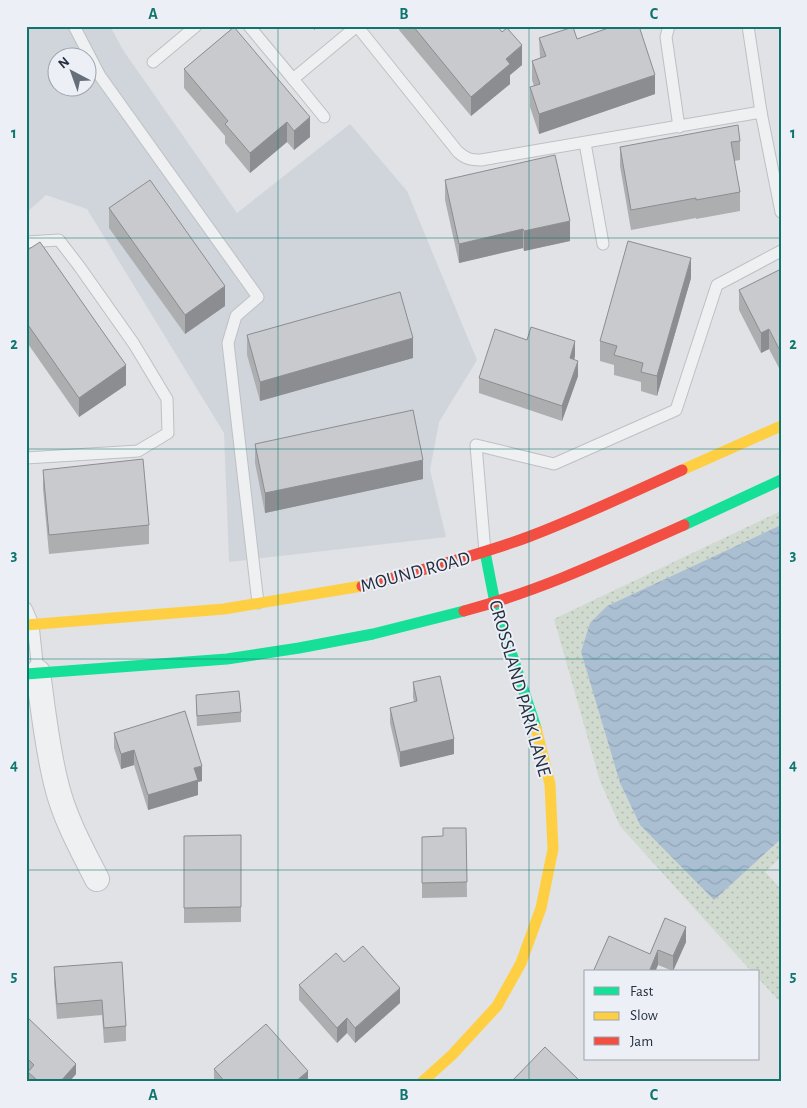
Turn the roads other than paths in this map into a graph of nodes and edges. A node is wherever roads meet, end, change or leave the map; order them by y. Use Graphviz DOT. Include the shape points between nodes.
graph roads {
  1 [pos="74,26"];
  2 [pos="196,26"];
  3 [pos="249,26"];
  4 [pos="357,26"];
  5 [pos="669,26"];
  6 [pos="748,26"];
  7 [pos="153,62"];
  8 [pos="293,79"];
  9 [pos="761,112"];
  10 [pos="324,117"];
  11 [pos="679,127"];
  12 [pos="585,143"];
  13 [pos="781,212"];
  14 [pos="26,242"];
  15 [pos="602,244"];
  16 [pos="781,251"];
  17 [pos="781,426"];
  18 [pos="26,458"];
  19 [pos="781,480"];
  20 [pos="485,552"];
  21 [pos="258,603"];
  22 [pos="495,604"];
  23 [pos="26,608"];
  24 [pos="30,624"];
  25 [pos="32,673"];
  26 [pos="97,879"];
  27 [pos="422,1082"];
  1 -- 21 [label="lane" via="100,76 258,297 236,316 228,343"];
  2 -- 7 [label="lane"];
  3 -- 8 [label="lane"];
  4 -- 8 [label="lane"];
  4 -- 12 [label="lane" via="465,158 481,160"];
  5 -- 11 [label="lane" via="666,37"];
  6 -- 9 [label="lane"];
  8 -- 10 [label="lane"];
  9 -- 11 [label="lane"];
  9 -- 13 [label="lane"];
  11 -- 12 [label="lane"];
  12 -- 15 [label="lane"];
  14 -- 18 [label="lane" via="59,240 79,266 134,344 167,399 168,433 138,451"];
  16 -- 20 [label="lane" via="717,285 676,410 554,464 476,445"];
  17 -- 20 [label="street, MOUND ROAD" via="592,511"];
  19 -- 22 [label="street" via="613,557"];
  20 -- 21 [label="street, MOUND ROAD" via="371,584"];
  20 -- 22 [label="street, CROSSLAND PARK LANE"];
  21 -- 24 [label="street, MOUND ROAD" via="224,609"];
  22 -- 25 [label="street" via="373,634 299,648 227,658"];
  22 -- 27 [label="street, CROSSLAND PARK LANE" via="539,736 550,784 553,849 541,908 521,963 497,1006 452,1056"];
  23 -- 24 [label="lane"];
  24 -- 25 [label="lane"];
  25 -- 26 [label="street" via="56,784 73,833"];
}
